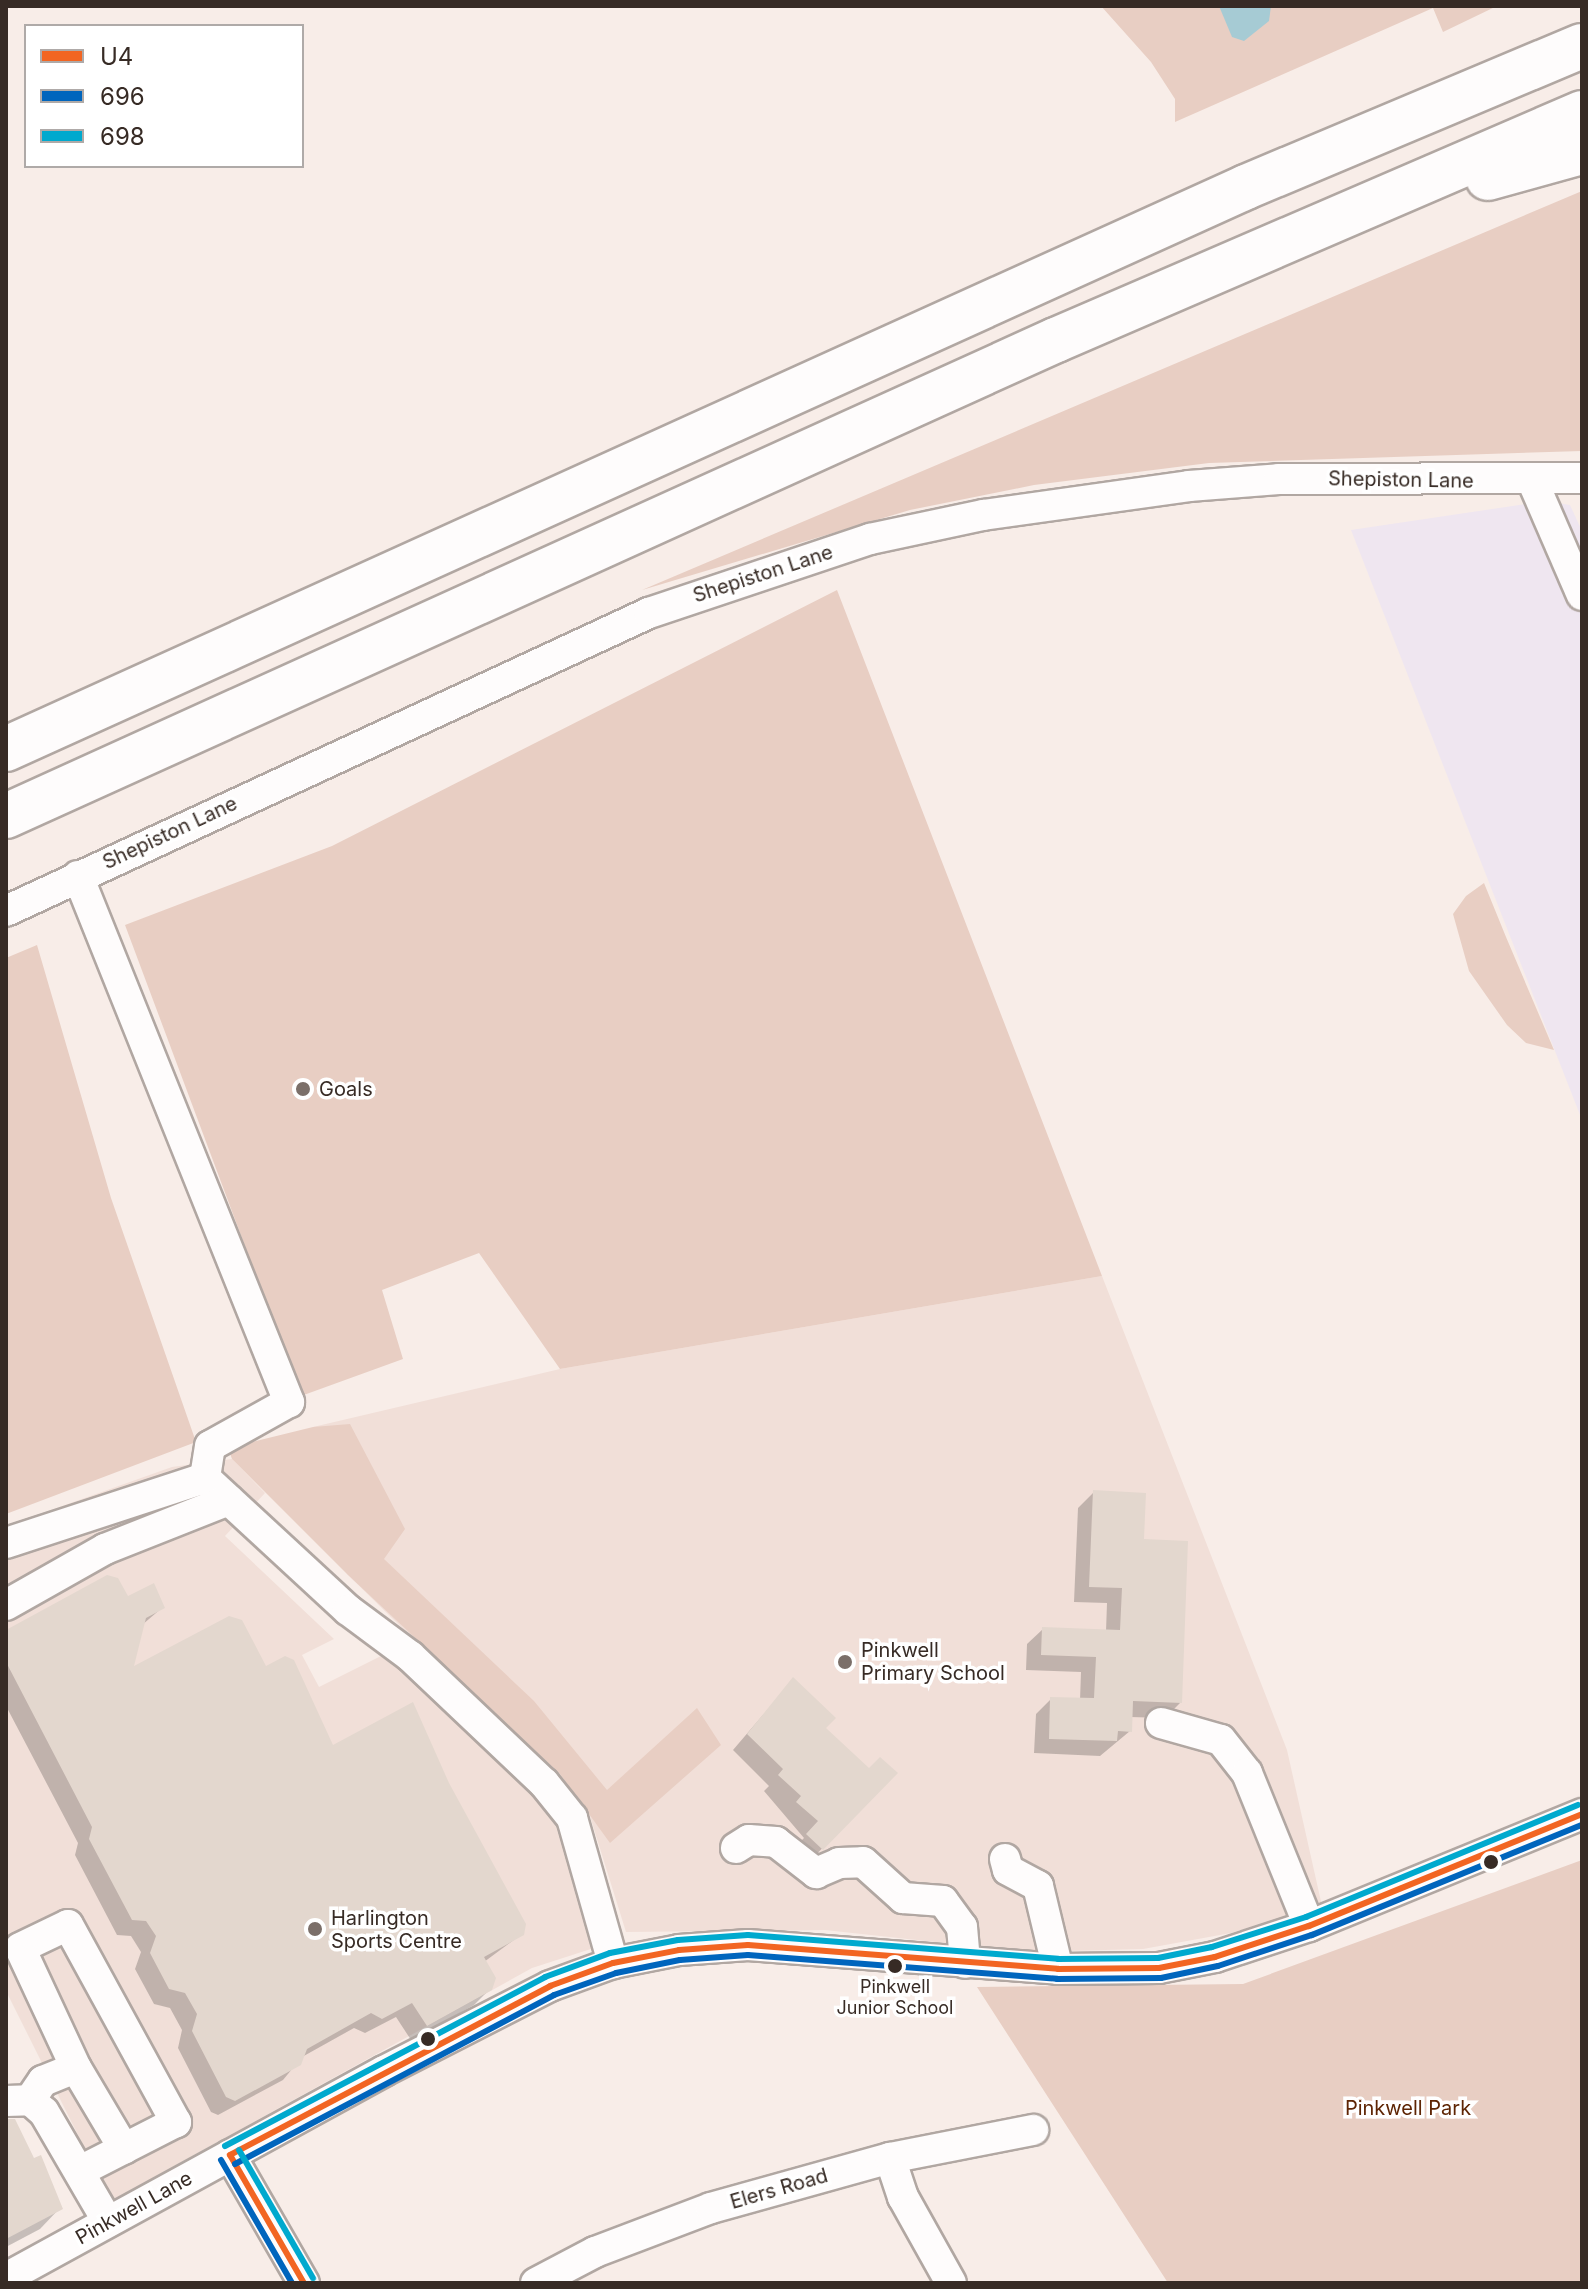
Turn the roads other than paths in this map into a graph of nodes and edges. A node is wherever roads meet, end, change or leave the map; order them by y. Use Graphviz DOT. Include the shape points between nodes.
graph roads {
  1 [pos="1582,21"];
  2 [pos="1582,46"];
  3 [pos="1454,100"];
  4 [pos="1582,113"];
  5 [pos="1582,152"];
  6 [pos="1328,222"];
  7 [pos="1582,478"];
  8 [pos="1533,482"];
  9 [pos="1582,595"];
  10 [pos="6,749"];
  11 [pos="6,816"];
  12 [pos="78,876"];
  13 [pos="6,911"];
  14 [pos="205,1478"];
  15 [pos="229,1500"];
  16 [pos="6,1543"];
  17 [pos="6,1605"];
  18 [pos="1161,1723"];
  19 [pos="1582,1814"];
  20 [pos="736,1848"];
  21 [pos="1005,1859"];
  22 [pos="1309,1926"];
  23 [pos="613,1963"];
  24 [pos="965,1963"];
  25 [pos="1058,1969"];
  26 [pos="76,2068"];
  27 [pos="18,2101"];
  28 [pos="1033,2130"];
  29 [pos="124,2149"];
  30 [pos="230,2155"];
  31 [pos="890,2158"];
  32 [pos="80,2171"];
  33 [pos="108,2222"];
  34 [pos="585,2271"];
  35 [pos="6,2278"];
  36 [pos="304,2283"];
  37 [pos="536,2283"];
  38 [pos="951,2283"];
  1 -- 3 [label="highway"];
  2 -- 3 [label="highway"];
  3 -- 10 [label="highway" via="1246,187"];
  4 -- 6 [label="highway"];
  5 -- 6 [label="highway"];
  6 -- 11 [label="highway" via="730,485"];
  7 -- 8 [label="street, Shepiston Lane"];
  8 -- 9 [label="street"];
  8 -- 12 [label="street, Shepiston Lane" via="1279,479 1189,486 983,515 870,539 649,613"];
  12 -- 13 [label="street, Shepiston Lane"];
  12 -- 14 [label="street" via="289,1402 210,1446"];
  14 -- 15 [label="street"];
  14 -- 16 [label="street"];
  15 -- 17 [label="street" via="105,1549"];
  15 -- 23 [label="street" via="348,1610 410,1656 544,1783 572,1818"];
  18 -- 22 [label="street" via="1221,1740 1247,1773"];
  19 -- 22 [label="street, Pinkwell Lane"];
  20 -- 24 [label="street" via="749,1840 776,1842 816,1873 839,1863 863,1862 903,1898 943,1901 962,1927"];
  21 -- 25 [label="street" via="1008,1870 1038,1886"];
  22 -- 25 [label="street, Pinkwell Lane" via="1215,1957 1159,1968"];
  23 -- 24 [label="street, Pinkwell Lane" via="679,1950 748,1945"];
  23 -- 30 [label="street, Pinkwell Lane" via="550,1986"];
  24 -- 25 [label="street, Pinkwell Lane"];
  26 -- 27 [label="street" via="43,2081"];
  26 -- 29 [label="street"];
  26 -- 29 [label="street" via="20,1948 68,1925 176,2122"];
  27 -- 32 [label="street" via="44,2112"];
  28 -- 31 [label="street, Elers Road"];
  29 -- 32 [label="street"];
  30 -- 33 [label="street, Pinkwell Lane"];
  30 -- 36 [label="street"];
  31 -- 34 [label="street, Elers Road" via="711,2208"];
  31 -- 38 [label="street" via="903,2197"];
  32 -- 33 [label="street"];
  33 -- 35 [label="street, Pinkwell Lane"];
  34 -- 37 [label="street, Elers Road"];
}
